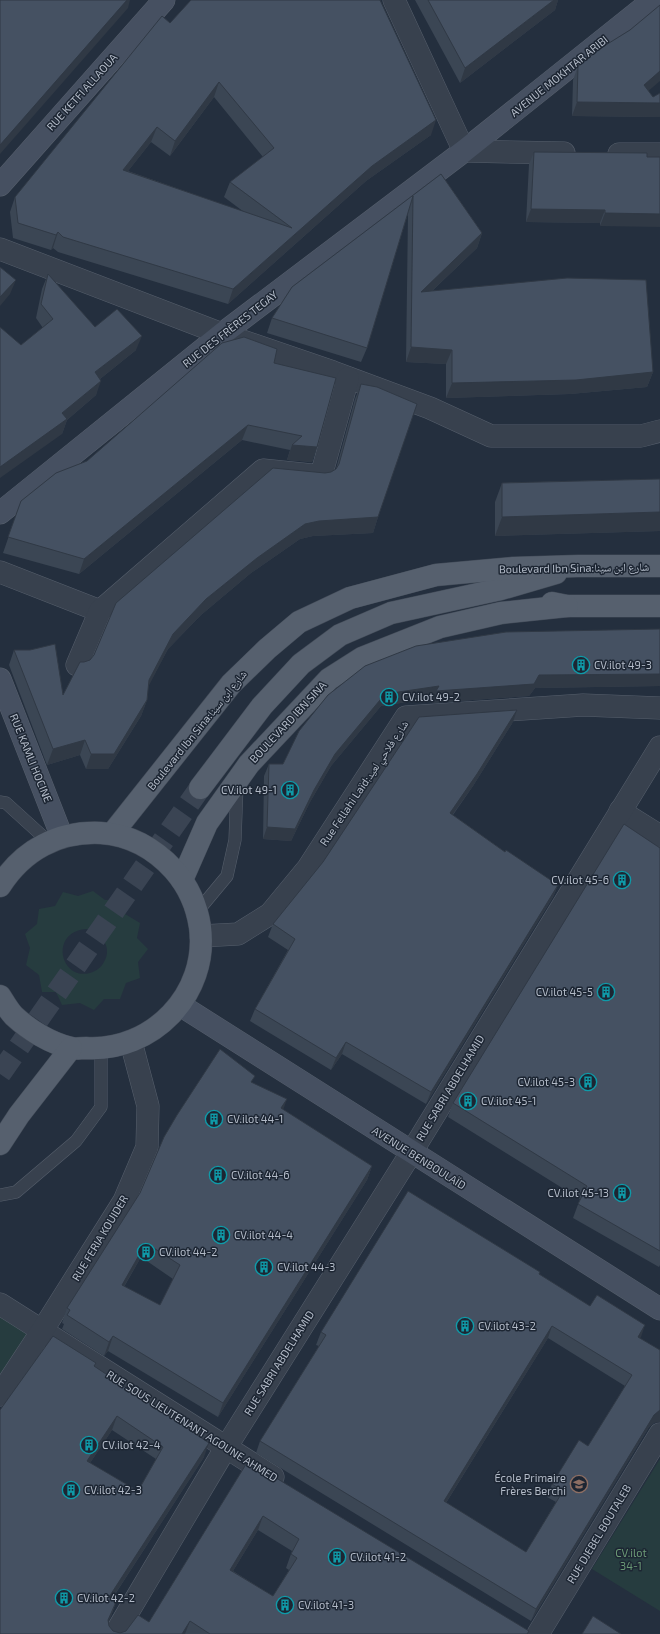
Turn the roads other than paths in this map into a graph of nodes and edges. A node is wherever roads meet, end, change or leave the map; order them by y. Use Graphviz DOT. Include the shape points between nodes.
graph roads {
  1 [pos="394,0"];
  2 [pos="654,0"];
  3 [pos="159,2"];
  4 [pos="464,151"];
  5 [pos="660,154"];
  6 [pos="0,185"];
  7 [pos="0,249"];
  8 [pos="222,334"];
  9 [pos="348,378"];
  10 [pos="660,431"];
  11 [pos="0,513"];
  12 [pos="578,566"];
  13 [pos="660,566"];
  14 [pos="0,572"];
  15 [pos="482,592"];
  16 [pos="567,606"];
  17 [pos="660,606"];
  18 [pos="100,611"];
  19 [pos="77,665"];
  20 [pos="0,679"];
  21 [pos="660,708"];
  22 [pos="660,747"];
  23 [pos="237,781"];
  24 [pos="200,788"];
  25 [pos="0,802"];
  26 [pos="620,811"];
  27 [pos="112,834"];
  28 [pos="660,836"];
  29 [pos="56,839"];
  30 [pos="182,880"];
  31 [pos="0,886"];
  32 [pos="197,912"];
  33 [pos="201,936"];
  34 [pos="0,996"];
  35 [pos="180,1005"];
  36 [pos="131,1042"];
  37 [pos="71,1048"];
  38 [pos="101,1049"];
  39 [pos="0,1144"];
  40 [pos="411,1153"];
  41 [pos="0,1195"];
  42 [pos="0,1304"];
  43 [pos="660,1310"];
  44 [pos="42,1331"];
  45 [pos="0,1395"];
  46 [pos="660,1434"];
  47 [pos="225,1448"];
  48 [pos="293,1490"];
  49 [pos="529,1633"];
  50 [pos="115,1634"];
  1 -- 4 [label="street"];
  2 -- 4 [label="main road, AVENUE MOKHTAR ARIBI"];
  3 -- 6 [label="main road, RUE KETFI ALLAOUA"];
  4 -- 5 [label="street"];
  4 -- 8 [label="main road, RUE DES FRÈRES TEGAY"];
  7 -- 8 [label="street"];
  8 -- 9 [label="street"];
  8 -- 11 [label="main road, RUE DES FRÈRES TEGAY"];
  9 -- 10 [label="street" via="430,408 491,436 641,436"];
  9 -- 18 [label="street" via="321,476 262,470"];
  12 -- 13 [label="main road, Boulevard Ibn Sina:شارع ابن سينا"];
  12 -- 15 [label="main road" via="527,583"];
  12 -- 27 [label="main road, Boulevard Ibn Sina:شارع ابن سينا" via="512,568 436,575 350,598 299,622 267,648 231,684"];
  14 -- 18 [label="street"];
  15 -- 16 [label="main road" via="537,599"];
  15 -- 24 [label="main road" via="391,613 340,635 301,664 262,706"];
  16 -- 17 [label="main road"];
  16 -- 23 [label="main road, BOULEVARD IBN SINA" via="501,613 440,627 362,658 328,679 249,764"];
  18 -- 19 [label="street"];
  20 -- 29 [label="main road, RUE KAMLI HOCINE"];
  21 -- 33 [label="street, Rue Fellahi Laïd;شارع فلاحي لعيد" via="583,705 406,716 308,868 270,914 238,934"];
  22 -- 26 [label="street, RUE SABRI ABDELHAMID"];
  23 -- 30 [label="main road, BOULEVARD IBN SINA" via="207,823"];
  23 -- 32 [label="lane" via="235,840 227,876"];
  25 -- 29 [label="lane" via="6,803"];
  26 -- 28 [label="street"];
  26 -- 40 [label="street, RUE SABRI ABDELHAMID"];
  27 -- 29 [label="main road" via="87,833"];
  27 -- 30 [label="main road" via="140,843 164,859"];
  29 -- 31 [label="main road" via="27,855 8,873"];
  30 -- 32 [label="main road"];
  32 -- 33 [label="main road"];
  33 -- 35 [label="main road" via="192,984"];
  34 -- 37 [label="main road" via="13,1015 40,1036"];
  35 -- 36 [label="main road" via="158,1027"];
  35 -- 40 [label="main road, AVENUE BENBOULAÏD"];
  36 -- 38 [label="main road"];
  36 -- 44 [label="street, RUE FERIA KOUIDER" via="148,1106 147,1147 124,1201"];
  37 -- 38 [label="main road"];
  37 -- 39 [label="main road"];
  38 -- 41 [label="lane" via="101,1107 76,1141 16,1192"];
  40 -- 43 [label="main road, AVENUE BENBOULAÏD"];
  40 -- 47 [label="street, RUE SABRI ABDELHAMID"];
  42 -- 44 [label="street, RUE SOUS LIEUTENANT AGOUNE AHMED"];
  44 -- 45 [label="street, RUE FERIA KOUIDER"];
  44 -- 47 [label="street, RUE SOUS LIEUTENANT AGOUNE AHMED"];
  46 -- 49 [label="street, RUE DJEBEL BOUTALEB"];
  47 -- 48 [label="street, RUE SOUS LIEUTENANT AGOUNE AHMED"];
  47 -- 50 [label="street, RUE SABRI ABDELHAMID"];
}
